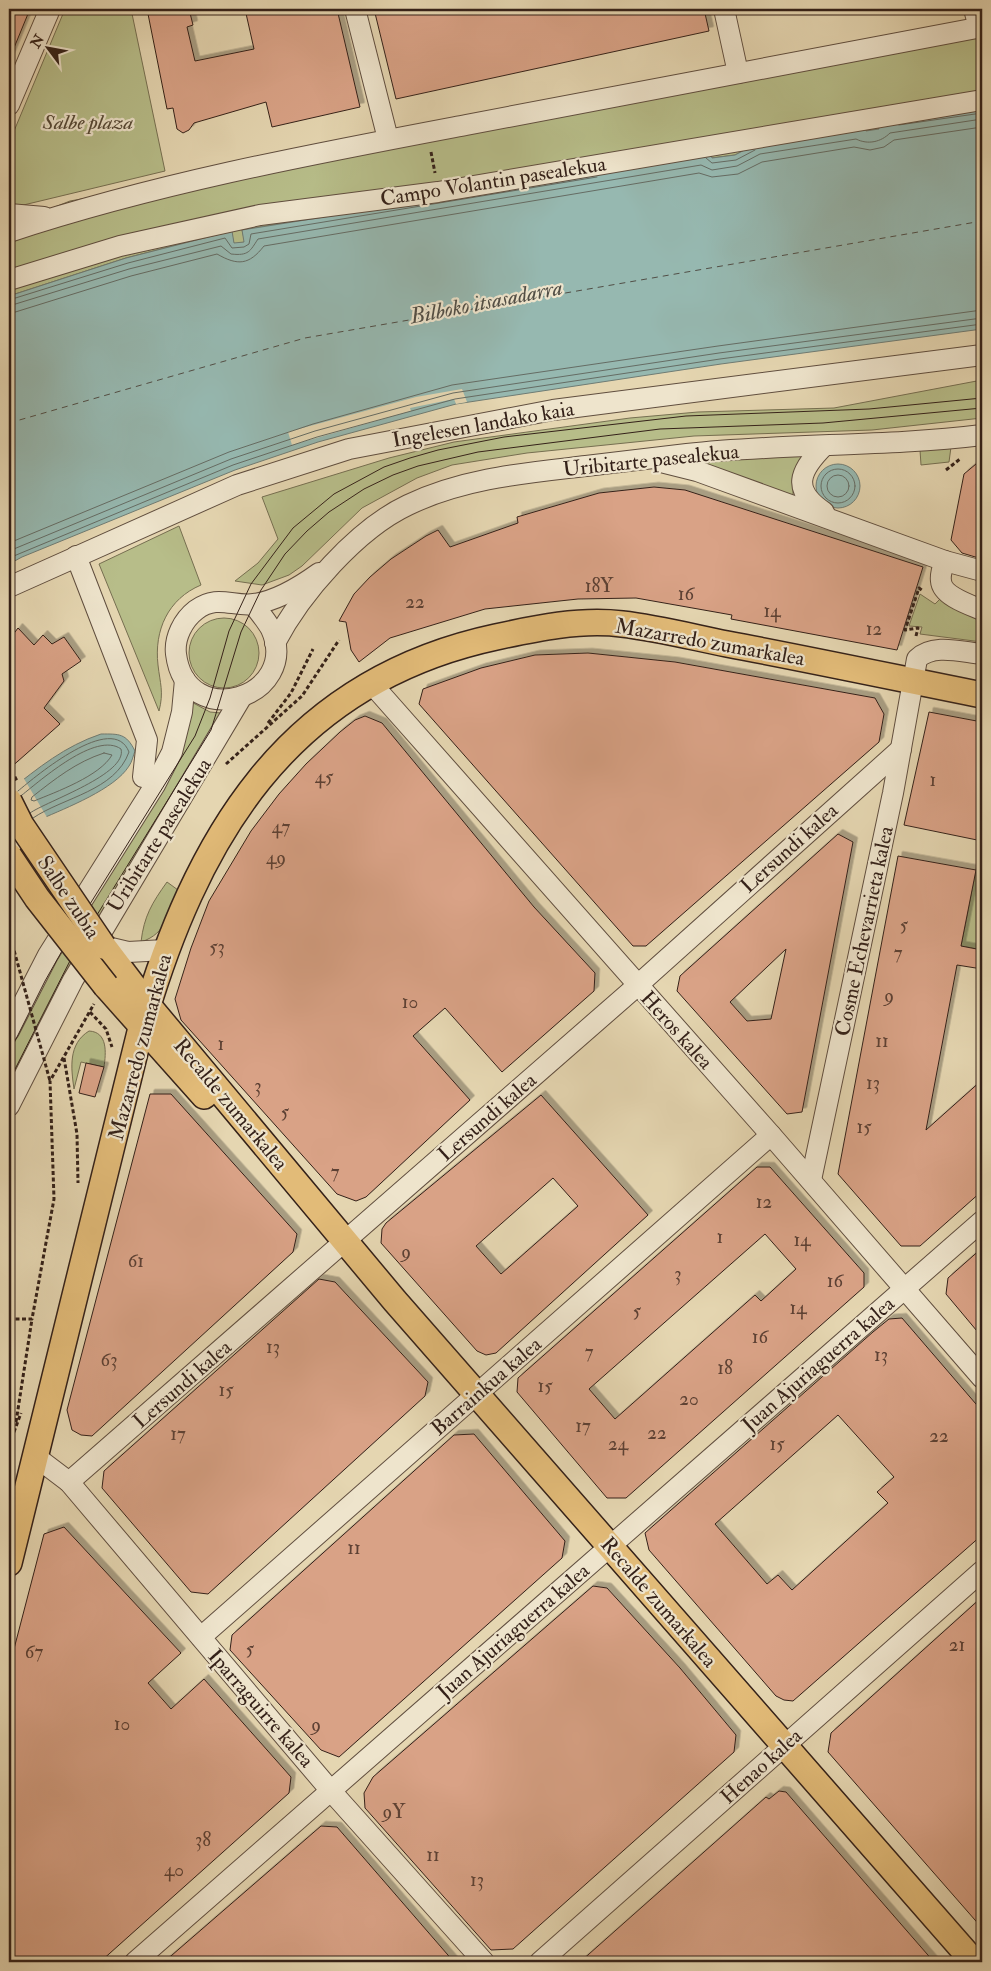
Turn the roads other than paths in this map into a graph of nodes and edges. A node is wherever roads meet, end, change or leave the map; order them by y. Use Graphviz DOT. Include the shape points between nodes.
graph roads {
  1 [pos="50,9"];
  2 [pos="355,9"];
  3 [pos="724,9"];
  4 [pos="978,21"];
  5 [pos="738,73"];
  6 [pos="982,100"];
  7 [pos="9,105"];
  8 [pos="388,139"];
  9 [pos="9,214"];
  10 [pos="53,218"];
  11 [pos="9,232"];
  12 [pos="9,280"];
  13 [pos="982,355"];
  14 [pos="982,435"];
  15 [pos="824,446"];
  16 [pos="652,459"];
  17 [pos="843,524"];
  18 [pos="76,556"];
  19 [pos="341,556"];
  20 [pos="945,561"];
  21 [pos="982,571"];
  22 [pos="9,587"];
  23 [pos="253,604"];
  24 [pos="982,610"];
  25 [pos="275,643"];
  26 [pos="982,654"];
  27 [pos="186,680"];
  28 [pos="913,681"];
  29 [pos="371,683"];
  30 [pos="982,695"];
  31 [pos="241,698"];
  32 [pos="901,749"];
  33 [pos="144,777"];
  34 [pos="9,801"];
  35 [pos="9,856"];
  36 [pos="103,946"];
  37 [pos="165,950"];
  38 [pos="106,984"];
  39 [pos="637,985"];
  40 [pos="144,1016"];
  41 [pos="9,1031"];
  42 [pos="9,1106"];
  43 [pos="772,1135"];
  44 [pos="811,1180"];
  45 [pos="982,1221"];
  46 [pos="346,1240"];
  47 [pos="905,1288"];
  48 [pos="982,1378"];
  49 [pos="477,1395"];
  50 [pos="36,1457"];
  51 [pos="69,1482"];
  52 [pos="610,1546"];
  53 [pos="9,1563"];
  54 [pos="982,1571"];
  55 [pos="201,1637"];
  56 [pos="783,1746"];
  57 [pos="331,1791"];
  58 [pos="135,1962"];
  59 [pos="484,1962"];
  60 [pos="540,1962"];
  61 [pos="974,1962"];
  1 -- 7 [label="street"];
  2 -- 8 [label="street"];
  3 -- 5 [label="street"];
  4 -- 5 [label="street"];
  5 -- 8 [label="street"];
  6 -- 12 [label="street, Campo Volantin pasealekua" via="438,192 260,215 120,246"];
  8 -- 10 [label="street" via="97,204"];
  9 -- 10 [label="street"];
  10 -- 11 [label="street"];
  13 -- 18 [label="street, Ingelesen landako kaia" via="553,410 349,448 237,485"];
  14 -- 15 [label="street, Uribitarte pasealekua"];
  15 -- 16 [label="street, Uribitarte pasealekua"];
  15 -- 17 [label="street" via="808,462 803,482 804,495"];
  16 -- 17 [label="street" via="697,471"];
  16 -- 19 [label="street, Uribitarte pasealekua" via="517,474 456,486 408,505 372,527"];
  17 -- 20 [label="street"];
  18 -- 22 [label="street, Ingelesen landako kaia"];
  18 -- 33 [label="street" via="147,740"];
  19 -- 23 [label="street, Uribitarte pasealekua" via="284,594"];
  19 -- 25 [label="street, Uribitarte pasealekua" via="295,609"];
  20 -- 21 [label="street"];
  20 -- 24 [label="street" via="941,581 945,590"];
  23 -- 25 [label="street" via="271,629"];
  23 -- 27 [label="street" via="225,600 210,603 196,610 185,622 178,636 176,651 178,666"];
  25 -- 31 [label="street" via="275,657 264,682"];
  26 -- 28 [label="street, Cosme Echevarrieta kalea" via="944,649 924,653 917,659"];
  27 -- 31 [label="street" via="210,698"];
  27 -- 41 [label="street, Uribitarte pasealekua" via="172,752 160,777 48,955"];
  28 -- 29 [label="main road, Mazarredo zumarkalea" via="621,623 555,624 465,644 400,668"];
  28 -- 30 [label="main road, Mazarredo zumarkalea"];
  28 -- 32 [label="street, Cosme Echevarrieta kalea"];
  29 -- 37 [label="main road, Mazarredo zumarkalea" via="298,738 234,811 195,880"];
  29 -- 39 [label="street, Heros kalea"];
  31 -- 42 [label="street, Uribitarte pasealekua" via="77,972"];
  32 -- 39 [label="street, Lersundi kalea"];
  32 -- 44 [label="street, Cosme Echevarrieta kalea"];
  34 -- 36 [label="main road, Salbe zubia, bridge" via="21,825"];
  35 -- 38 [label="main road, Salbe zubia, bridge" via="36,898"];
  36 -- 37 [label="street" via="128,952"];
  36 -- 38 [label="main road, Salbe zubia"];
  37 -- 40 [label="main road, Mazarredo zumarkalea"];
  38 -- 40 [label="main road, Recalde zumarkalea"];
  39 -- 43 [label="street, Heros kalea"];
  39 -- 46 [label="street, Lersundi kalea"];
  40 -- 46 [label="main road, Recalde zumarkalea" via="197,1088"];
  40 -- 50 [label="main road, Mazarredo zumarkalea"];
  43 -- 44 [label="street, Heros kalea"];
  43 -- 49 [label="street, Barrainkua kalea"];
  44 -- 47 [label="street, Heros kalea"];
  45 -- 47 [label="street, Juan Ajuriaguerra kalea"];
  46 -- 49 [label="main road, Recalde zumarkalea"];
  46 -- 51 [label="street, Lersundi kalea"];
  47 -- 48 [label="street, Heros kalea"];
  47 -- 52 [label="street, Juan Ajuriaguerra kalea"];
  49 -- 52 [label="main road, Recalde zumarkalea"];
  49 -- 55 [label="street, Barrainkua kalea"];
  50 -- 51 [label="street, Iparraguirre kalea"];
  50 -- 53 [label="main road, Mazarredo zumarkalea"];
  51 -- 55 [label="street, Iparraguirre kalea"];
  52 -- 56 [label="main road, Recalde zumarkalea"];
  52 -- 57 [label="street, Juan Ajuriaguerra kalea"];
  54 -- 56 [label="street, Henao kalea"];
  55 -- 57 [label="street, Iparraguirre kalea"];
  56 -- 60 [label="street, Henao kalea"];
  56 -- 61 [label="main road, Recalde zumarkalea"];
  57 -- 58 [label="street, Juan Ajuriaguerra kalea"];
  57 -- 59 [label="street, Iparraguirre kalea"];
}
